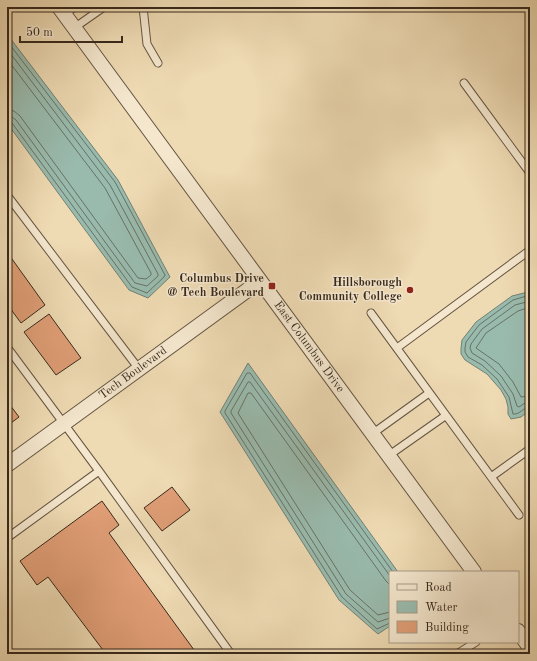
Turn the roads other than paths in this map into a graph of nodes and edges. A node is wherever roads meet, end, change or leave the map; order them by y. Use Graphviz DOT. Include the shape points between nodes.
graph roads {
  1 [pos="104,7"];
  2 [pos="143,7"];
  3 [pos="66,9"];
  4 [pos="74,28"];
  5 [pos="158,63"];
  6 [pos="464,83"];
  7 [pos="530,173"];
  8 [pos="7,195"];
  9 [pos="530,250"];
  10 [pos="260,281"];
  11 [pos="371,312"];
  12 [pos="7,347"];
  13 [pos="397,348"];
  14 [pos="139,369"];
  15 [pos="429,393"];
  16 [pos="445,416"];
  17 [pos="64,423"];
  18 [pos="372,434"];
  19 [pos="530,449"];
  20 [pos="388,456"];
  21 [pos="7,465"];
  22 [pos="99,471"];
  23 [pos="491,477"];
  24 [pos="518,515"];
  25 [pos="7,538"];
  26 [pos="473,571"];
  27 [pos="519,632"];
  28 [pos="474,643"];
  29 [pos="530,648"];
  30 [pos="231,654"];
  31 [pos="457,654"];
  1 -- 4 [label="lane"];
  2 -- 5 [label="lane" via="147,44"];
  3 -- 4 [label="street, East Columbus Drive"];
  4 -- 10 [label="street, East Columbus Drive"];
  6 -- 7 [label="lane"];
  8 -- 14 [label="lane"];
  9 -- 13 [label="lane"];
  10 -- 14 [label="street, Tech Boulevard"];
  10 -- 18 [label="street, East Columbus Drive"];
  11 -- 13 [label="lane"];
  12 -- 17 [label="lane"];
  13 -- 15 [label="lane"];
  14 -- 17 [label="street, Tech Boulevard"];
  15 -- 16 [label="lane"];
  15 -- 18 [label="lane"];
  16 -- 20 [label="lane"];
  16 -- 23 [label="lane"];
  17 -- 21 [label="street, Tech Boulevard"];
  17 -- 22 [label="lane"];
  18 -- 20 [label="street, East Columbus Drive"];
  19 -- 23 [label="lane"];
  20 -- 26 [label="street, East Columbus Drive"];
  22 -- 25 [label="lane"];
  22 -- 30 [label="lane"];
  23 -- 24 [label="lane"];
  27 -- 29 [label="street"];
  28 -- 31 [label="lane"];
}
